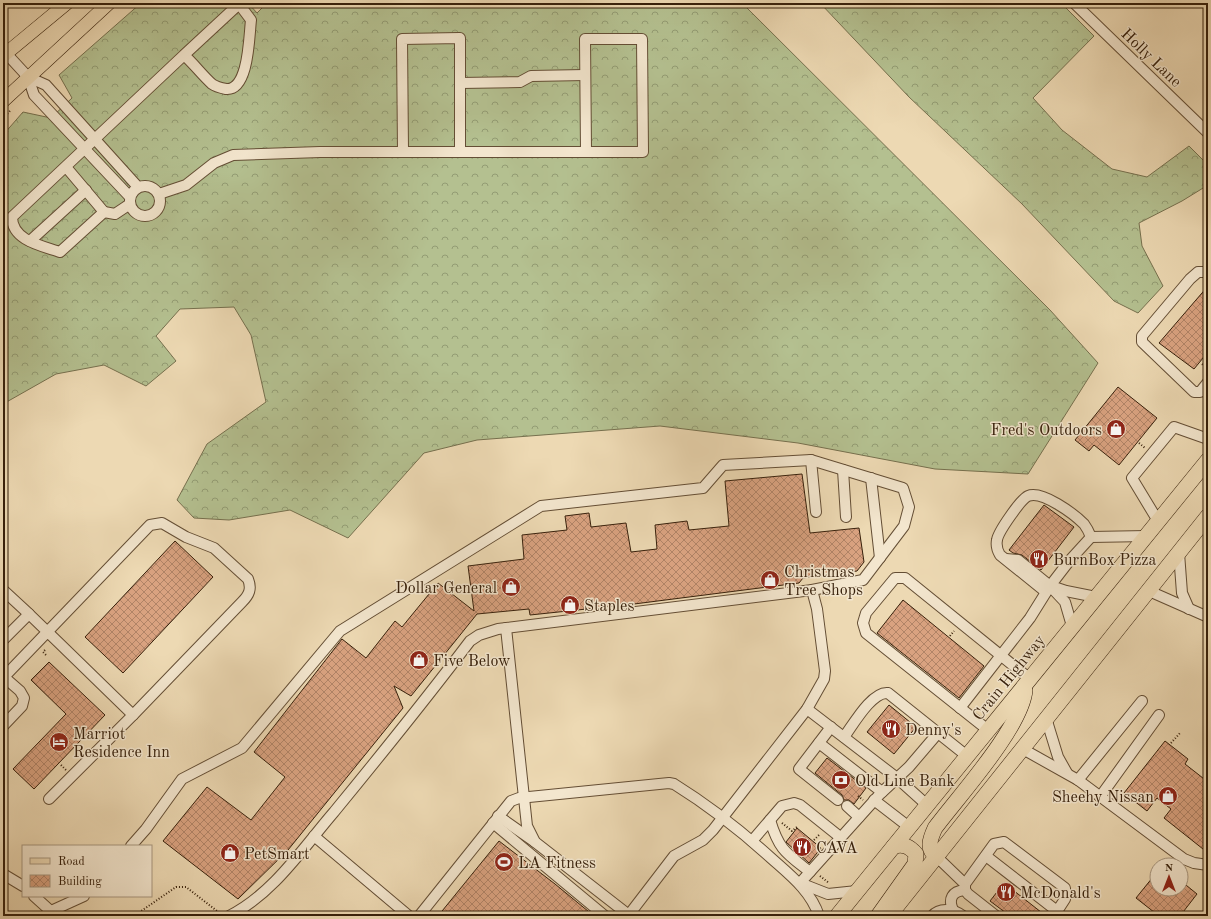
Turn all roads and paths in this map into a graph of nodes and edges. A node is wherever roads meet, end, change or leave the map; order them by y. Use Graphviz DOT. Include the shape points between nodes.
graph roads {
  1 [pos="67,3"];
  2 [pos="110,3"];
  3 [pos="1074,3"];
  4 [pos="4,53"];
  5 [pos="184,55"];
  6 [pos="585,75"];
  7 [pos="28,77"];
  8 [pos="460,83"];
  9 [pos="3,102"];
  10 [pos="1208,133"];
  11 [pos="95,138"];
  12 [pos="84,148"];
  13 [pos="403,151"];
  14 [pos="460,151"];
  15 [pos="586,151"];
  16 [pos="66,167"];
  17 [pos="138,187"];
  18 [pos="86,190"];
  19 [pos="159,194"];
  20 [pos="130,200"];
  21 [pos="104,212"];
  22 [pos="30,241"];
  23 [pos="1208,272"];
  24 [pos="1202,364"];
  25 [pos="1208,369"];
  26 [pos="1208,382"];
  27 [pos="1208,439"];
  28 [pos="811,460"];
  29 [pos="1208,460"];
  30 [pos="843,470"];
  31 [pos="871,478"];
  32 [pos="816,512"];
  33 [pos="1208,516"];
  34 [pos="846,517"];
  35 [pos="1158,521"];
  36 [pos="1146,536"];
  37 [pos="1091,537"];
  38 [pos="1178,553"];
  39 [pos="880,558"];
  40 [pos="1048,589"];
  41 [pos="3,590"];
  42 [pos="812,590"];
  43 [pos="1149,591"];
  44 [pos="1096,597"];
  45 [pos="1189,609"];
  46 [pos="28,614"];
  47 [pos="1208,617"];
  48 [pos="1072,626"];
  49 [pos="506,628"];
  50 [pos="48,633"];
  51 [pos="3,640"];
  52 [pos="47,648"];
  53 [pos="46,655"];
  54 [pos="1000,655"];
  55 [pos="4,678"];
  56 [pos="1027,682"];
  57 [pos="1142,701"];
  58 [pos="960,708"];
  59 [pos="808,709"];
  60 [pos="133,715"];
  61 [pos="1159,715"];
  62 [pos="1046,718"];
  63 [pos="3,726"];
  64 [pos="831,727"];
  65 [pos="988,730"];
  66 [pos="938,733"];
  67 [pos="1180,733"];
  68 [pos="844,737"];
  69 [pos="819,743"];
  70 [pos="1171,744"];
  71 [pos="1021,748"];
  72 [pos="967,756"];
  73 [pos="1068,775"];
  74 [pos="897,778"];
  75 [pos="1078,780"];
  76 [pos="882,792"];
  77 [pos="1100,796"];
  78 [pos="525,797"];
  79 [pos="50,799"];
  80 [pos="838,800"];
  81 [pos="874,800"];
  82 [pos="927,805"];
  83 [pos="847,806"];
  84 [pos="724,816"];
  85 [pos="859,817"];
  86 [pos="772,818"];
  87 [pos="495,820"];
  88 [pos="797,827"];
  89 [pos="909,827"];
  90 [pos="314,836"];
  91 [pos="840,838"];
  92 [pos="752,841"];
  93 [pos="535,842"];
  94 [pos="133,845"];
  95 [pos="894,846"];
  96 [pos="986,856"];
  97 [pos="937,857"];
  98 [pos="564,865"];
  99 [pos="1208,865"];
  100 [pos="814,873"];
  101 [pos="3,874"];
  102 [pos="556,876"];
  103 [pos="830,883"];
  104 [pos="800,884"];
  105 [pos="22,885"];
  106 [pos="965,887"];
  107 [pos="857,891"];
  108 [pos="35,897"];
  109 [pos="82,897"];
  110 [pos="953,910"];
  111 [pos="217,911"];
  112 [pos="54,914"];
  113 [pos="1055,914"];
  114 [pos="134,916"];
  115 [pos="229,916"];
  116 [pos="409,916"];
  117 [pos="418,916"];
  118 [pos="605,916"];
  119 [pos="629,916"];
  120 [pos="819,916"];
  121 [pos="837,916"];
  122 [pos="878,916"];
  123 [pos="889,916"];
  124 [pos="932,916"];
  125 [pos="963,916"];
  126 [pos="996,916"];
  1 -- 4 [label="main road"];
  2 -- 7 [label="main road"];
  3 -- 10 [label="street, Holly Lane"];
  4 -- 7 [label="street"];
  5 -- 5 [label="street" via="216,86 229,89 238,85 244,74 251,20 239,4"];
  5 -- 11 [label="street"];
  6 -- 8 [label="street" via="531,76 520,82"];
  6 -- 15 [label="street"];
  6 -- 15 [label="street" via="585,39 642,39 643,152"];
  7 -- 9 [label="main road"];
  7 -- 11 [label="street" via="46,85"];
  7 -- 12 [label="street" via="34,95"];
  8 -- 13 [label="street" via="460,38 402,39"];
  8 -- 14 [label="street"];
  11 -- 12 [label="street"];
  11 -- 17 [label="street"];
  12 -- 16 [label="street"];
  12 -- 20 [label="street"];
  13 -- 14 [label="street"];
  13 -- 19 [label="street" via="274,152 233,155 214,163 186,184"];
  14 -- 15 [label="street"];
  16 -- 18 [label="street"];
  16 -- 22 [label="street" via="12,217 12,223 19,234"];
  17 -- 19 [label="street" via="148,186"];
  17 -- 20 [label="street"];
  18 -- 21 [label="street"];
  18 -- 22 [label="street"];
  19 -- 20 [label="street" via="160,204 150,215 135,213"];
  20 -- 21 [label="street" via="115,214"];
  21 -- 22 [label="street" via="60,252"];
  23 -- 26 [label="street" via="1198,272 1190,279 1142,336 1142,342 1194,392 1200,392"];
  24 -- 25 [label="path"];
  27 -- 35 [label="street" via="1174,427 1132,478"];
  28 -- 30 [label="street"];
  28 -- 32 [label="street"];
  28 -- 94 [label="street" via="723,465 703,488 541,506 340,631 242,748 182,779"];
  29 -- 35 [label="highway, Crain Highway"];
  30 -- 31 [label="street"];
  30 -- 34 [label="street"];
  31 -- 39 [label="street"];
  31 -- 39 [label="street" via="903,488 909,507 904,526"];
  33 -- 38 [label="highway"];
  35 -- 36 [label="highway, Crain Highway"];
  36 -- 37 [label="street"];
  36 -- 44 [label="highway, Crain Highway"];
  37 -- 40 [label="street"];
  37 -- 40 [label="street" via="1083,522 1047,497 1029,495 1022,500 998,537 998,551"];
  38 -- 43 [label="highway"];
  38 -- 45 [label="street" via="1182,594"];
  39 -- 42 [label="street" via="863,580"];
  40 -- 44 [label="street"];
  40 -- 48 [label="street" via="1066,602"];
  40 -- 54 [label="street" via="1030,618"];
  41 -- 46 [label="street"];
  42 -- 49 [label="street"];
  42 -- 59 [label="street" via="818,609 825,671 824,679"];
  43 -- 45 [label="street"];
  43 -- 62 [label="highway"];
  44 -- 48 [label="highway, Crain Highway"];
  45 -- 47 [label="street"];
  46 -- 50 [label="street"];
  46 -- 51 [label="street"];
  48 -- 56 [label="highway, Crain Highway"];
  49 -- 78 [label="street"];
  49 -- 90 [label="street" via="479,635 470,641 422,705"];
  50 -- 55 [label="street"];
  50 -- 60 [label="street"];
  50 -- 60 [label="street" via="150,525 157,523 162,522 186,537 214,548 248,579 249,595"];
  52 -- 53 [label="path" via="43,652"];
  54 -- 56 [label="street"];
  54 -- 58 [label="street"];
  54 -- 58 [label="street" via="905,578 895,578 866,613 863,623 866,633"];
  55 -- 63 [label="street" via="20,691 24,698 22,706"];
  56 -- 65 [label="highway, Crain Highway"];
  56 -- 97 [label="highway" via="1024,699 991,757 935,828 929,846 931,853"];
  57 -- 75 [label="street"];
  58 -- 65 [label="street"];
  59 -- 64 [label="street"];
  59 -- 84 [label="street"];
  60 -- 79 [label="street"];
  61 -- 77 [label="street"];
  62 -- 71 [label="highway"];
  62 -- 73 [label="street" via="1058,757"];
  64 -- 68 [label="street"];
  64 -- 69 [label="street"];
  65 -- 72 [label="highway, Crain Highway"];
  66 -- 68 [label="street" via="888,692 883,692 873,699"];
  66 -- 72 [label="street"];
  66 -- 74 [label="street"];
  67 -- 70 [label="path"];
  68 -- 74 [label="street"];
  69 -- 76 [label="street"];
  69 -- 80 [label="street" via="799,769"];
  71 -- 73 [label="street"];
  71 -- 97 [label="highway"];
  72 -- 82 [label="highway, Crain Highway"];
  73 -- 75 [label="street"];
  74 -- 76 [label="street"];
  74 -- 82 [label="street"];
  75 -- 77 [label="street"];
  76 -- 81 [label="street"];
  77 -- 99 [label="street" via="1184,859"];
  78 -- 84 [label="street" via="669,783"];
  78 -- 87 [label="street" via="511,801"];
  78 -- 93 [label="street" via="528,826"];
  81 -- 85 [label="street"];
  81 -- 89 [label="street"];
  82 -- 89 [label="highway, Crain Highway"];
  83 -- 85 [label="street"];
  84 -- 92 [label="street"];
  84 -- 119 [label="street" via="703,840 674,856"];
  85 -- 91 [label="street"];
  86 -- 88 [label="path" via="792,831"];
  86 -- 91 [label="street" via="782,806 794,803 800,805"];
  86 -- 92 [label="street"];
  86 -- 100 [label="street" via="776,841 783,851"];
  87 -- 93 [label="street"];
  87 -- 102 [label="street"];
  87 -- 117 [label="street"];
  89 -- 95 [label="highway, Crain Highway"];
  90 -- 115 [label="street" via="259,897"];
  90 -- 116 [label="street"];
  91 -- 100 [label="street"];
  92 -- 104 [label="street"];
  93 -- 98 [label="street"];
  95 -- 107 [label="highway, Crain Highway"];
  95 -- 122 [label="highway" via="906,845 912,850 916,854 915,864"];
  96 -- 106 [label="street"];
  96 -- 113 [label="street"];
  96 -- 113 [label="street" via="994,844 1004,842 1065,888 1065,899"];
  97 -- 106 [label="street"];
  97 -- 123 [label="highway"];
  98 -- 102 [label="street"];
  98 -- 119 [label="street"];
  100 -- 103 [label="path"];
  100 -- 104 [label="street"];
  101 -- 105 [label="street"];
  102 -- 118 [label="street"];
  104 -- 107 [label="street" via="828,894"];
  104 -- 120 [label="street"];
  106 -- 110 [label="street" via="952,895 950,904"];
  106 -- 126 [label="street"];
  107 -- 121 [label="highway, Crain Highway"];
  108 -- 112 [label="street"];
  109 -- 112 [label="street"];
  110 -- 124 [label="street" via="938,912"];
  110 -- 125 [label="street"];
  111 -- 114 [label="path" via="186,887 176,887"];
}
